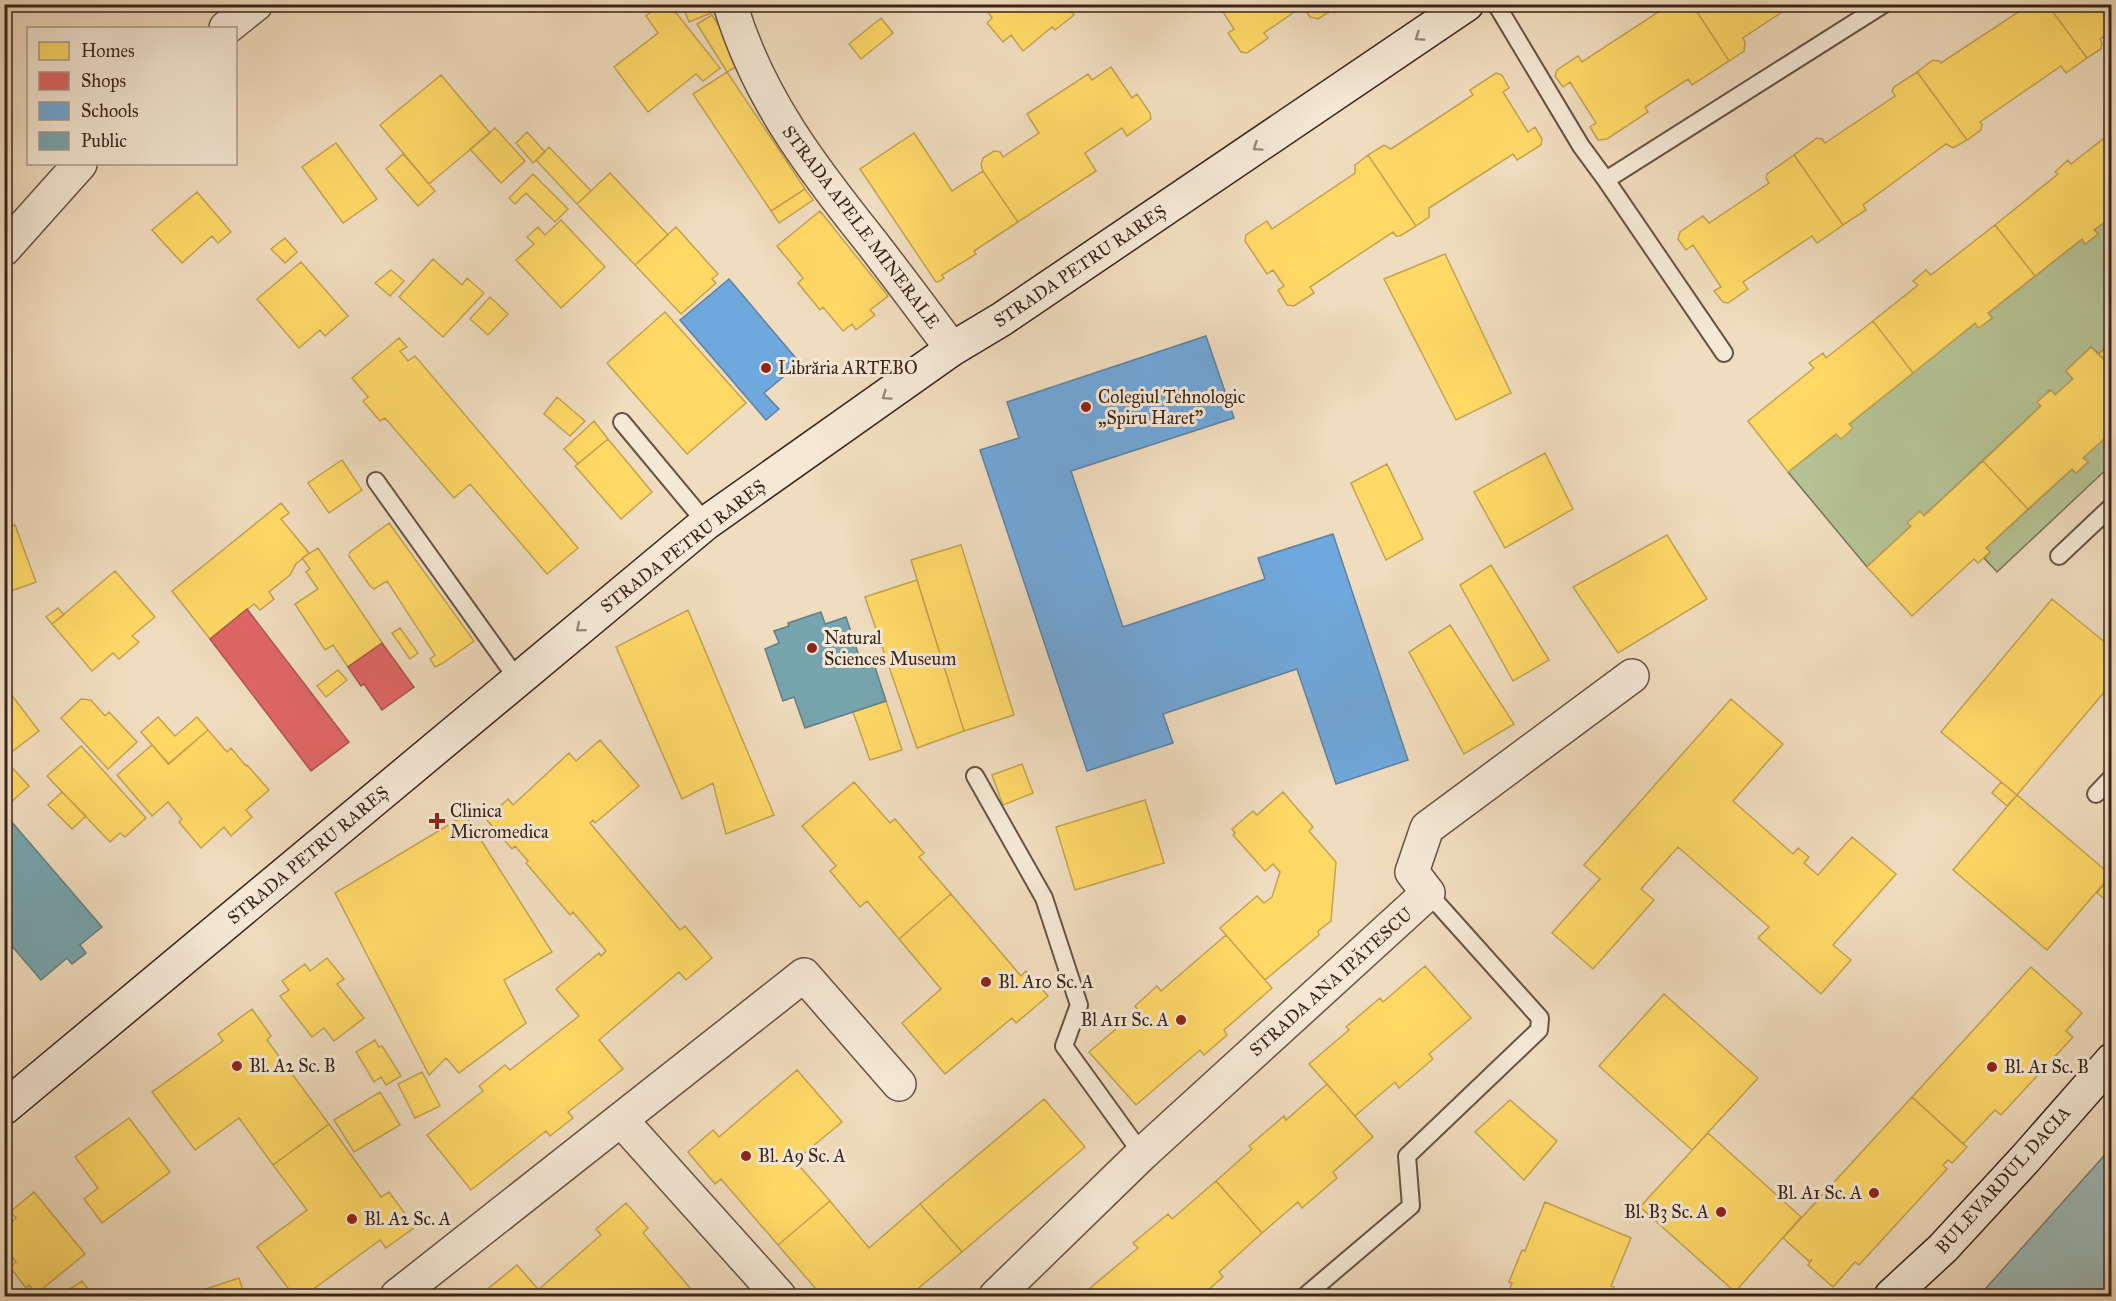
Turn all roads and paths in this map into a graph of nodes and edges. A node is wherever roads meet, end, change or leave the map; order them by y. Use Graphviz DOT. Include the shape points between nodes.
graph roads {
  1 [pos="256,4"];
  2 [pos="730,4"];
  3 [pos="1467,4"];
  4 [pos="1496,4"];
  5 [pos="1884,4"];
  6 [pos="227,27"];
  7 [pos="79,165"];
  8 [pos="1606,180"];
  9 [pos="4,249"];
  10 [pos="952,350"];
  11 [pos="1724,353"];
  12 [pos="622,422"];
  13 [pos="376,481"];
  14 [pos="2112,506"];
  15 [pos="706,523"];
  16 [pos="2059,556"];
  17 [pos="1632,676"];
  18 [pos="518,680"];
  19 [pos="975,776"];
  20 [pos="2112,777"];
  21 [pos="2097,794"];
  22 [pos="1428,893"];
  23 [pos="2112,1060"];
  24 [pos="899,1084"];
  25 [pos="4,1108"];
  26 [pos="621,1120"];
  27 [pos="1142,1154"];
  28 [pos="397,1296"];
  29 [pos="779,1296"];
  30 [pos="996,1296"];
  31 [pos="1305,1296"];
  32 [pos="1891,1296"];
  1 -- 6 [label="street"];
  2 -- 10 [label="street, STRADA APELE MINERALE" via="764,90 786,129"];
  3 -- 10 [label="street, STRADA PETRU RAREȘ, one-way"];
  4 -- 8 [label="lane" via="1581,146"];
  5 -- 8 [label="lane"];
  7 -- 9 [label="street"];
  8 -- 11 [label="lane"];
  10 -- 15 [label="street, STRADA PETRU RAREȘ, one-way"];
  12 -- 15 [label="lane"];
  13 -- 18 [label="lane"];
  14 -- 16 [label="lane"];
  15 -- 18 [label="street, STRADA PETRU RAREȘ, one-way"];
  17 -- 22 [label="street, STRADA ANA IPĂTESCU" via="1427,828 1412,872"];
  18 -- 25 [label="street, STRADA PETRU RAREȘ"];
  19 -- 27 [label="lane" via="1044,898 1079,1005 1065,1046"];
  20 -- 21 [label="lane"];
  22 -- 27 [label="street, STRADA ANA IPĂTESCU"];
  22 -- 31 [label="lane" via="1539,1018 1539,1030 1407,1156 1410,1206"];
  23 -- 32 [label="street, BULEVARDUL DACIA" via="1943,1248"];
  24 -- 26 [label="street" via="804,975"];
  26 -- 28 [label="street"];
  26 -- 29 [label="street"];
  27 -- 30 [label="street, STRADA ANA IPĂTESCU"];
}
